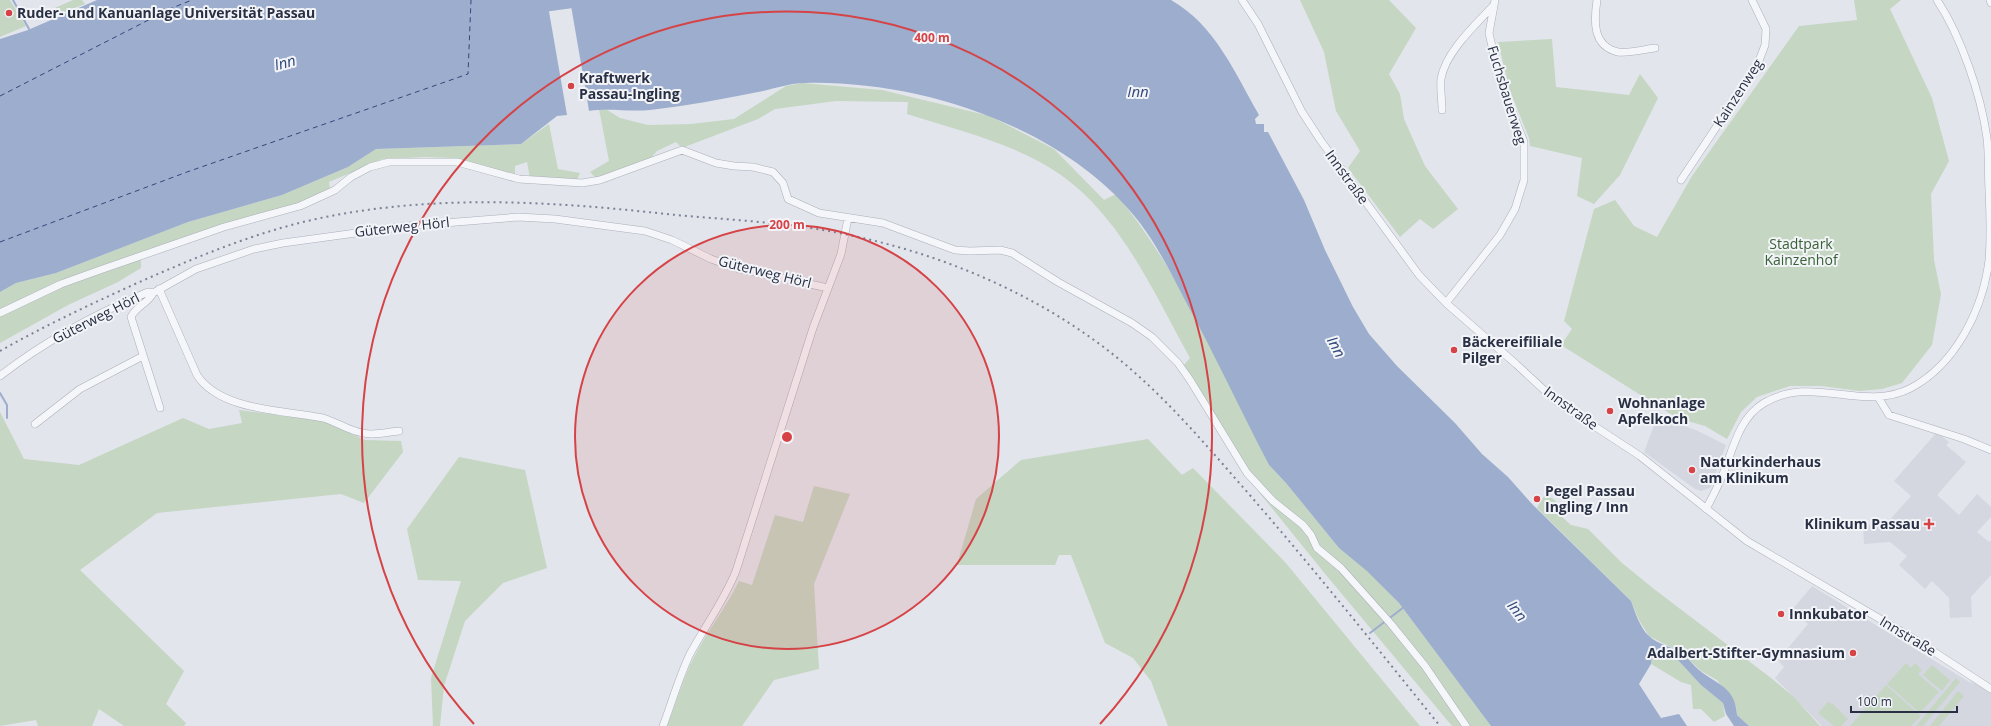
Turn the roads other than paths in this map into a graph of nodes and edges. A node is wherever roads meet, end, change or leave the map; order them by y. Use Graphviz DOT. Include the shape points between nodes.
graph roads {
  1 [pos="1242,0"];
  2 [pos="1597,0"];
  3 [pos="1752,0"];
  4 [pos="1937,0"];
  5 [pos="1494,3"];
  6 [pos="1655,48"];
  7 [pos="1442,110"];
  8 [pos="1680,180"];
  9 [pos="848,218"];
  10 [pos="828,288"];
  11 [pos="156,291"];
  12 [pos="1446,303"];
  13 [pos="0,313"];
  14 [pos="143,356"];
  15 [pos="0,376"];
  16 [pos="1878,397"];
  17 [pos="160,408"];
  18 [pos="35,424"];
  19 [pos="399,431"];
  20 [pos="1991,450"];
  21 [pos="1706,509"];
  22 [pos="1991,689"];
  23 [pos="663,726"];
  24 [pos="1466,726"];
  1 -- 12 [label="street, Innstraße" via="1258,24 1302,112 1320,141 1419,275"];
  2 -- 6 [label="street" via="1596,33 1604,44 1618,52"];
  3 -- 8 [label="street, Kainzenweg" via="1766,29 1762,56"];
  4 -- 16 [label="street" via="1960,45 1980,101 1988,155 1989,258 1976,310 1943,363 1912,387"];
  5 -- 7 [label="street, Fuchsbauerweg" via="1452,53 1441,78"];
  5 -- 12 [label="street, Fuchsbauerweg" via="1489,33 1499,78 1524,142 1524,180 1515,209 1500,235"];
  9 -- 10 [label="street" via="841,254"];
  9 -- 13 [label="street" via="819,213 788,199 783,183 773,172 753,166 716,163 682,150 600,180 582,183 519,179 457,162 389,162 370,167 351,177 335,190 300,206 224,227 93,272"];
  9 -- 24 [label="street" via="883,223 955,250 1000,250 1012,253 1152,337 1178,363 1190,380 1247,473 1273,501 1303,525 1317,548 1341,568 1391,624 1425,666"];
  10 -- 11 [label="street, Güterweg Hörl" via="736,268 645,231 555,219 518,217 407,226 283,243 248,251 196,269"];
  10 -- 23 [label="street" via="736,571 723,601 705,626 689,656"];
  11 -- 14 [label="street" via="131,317"];
  11 -- 15 [label="street, Güterweg Hörl" via="130,300 76,327 36,349"];
  11 -- 19 [label="street" via="201,382 215,392 248,406 324,418 364,434"];
  12 -- 21 [label="street, Innstraße" via="1556,401 1640,456"];
  14 -- 17 [label="street"];
  14 -- 18 [label="street" via="80,389"];
  16 -- 20 [label="street" via="1889,415"];
  16 -- 21 [label="street" via="1803,391 1780,396 1764,404 1753,412 1741,427"];
  21 -- 22 [label="street, Innstraße" via="1747,541 1916,640"];
}
